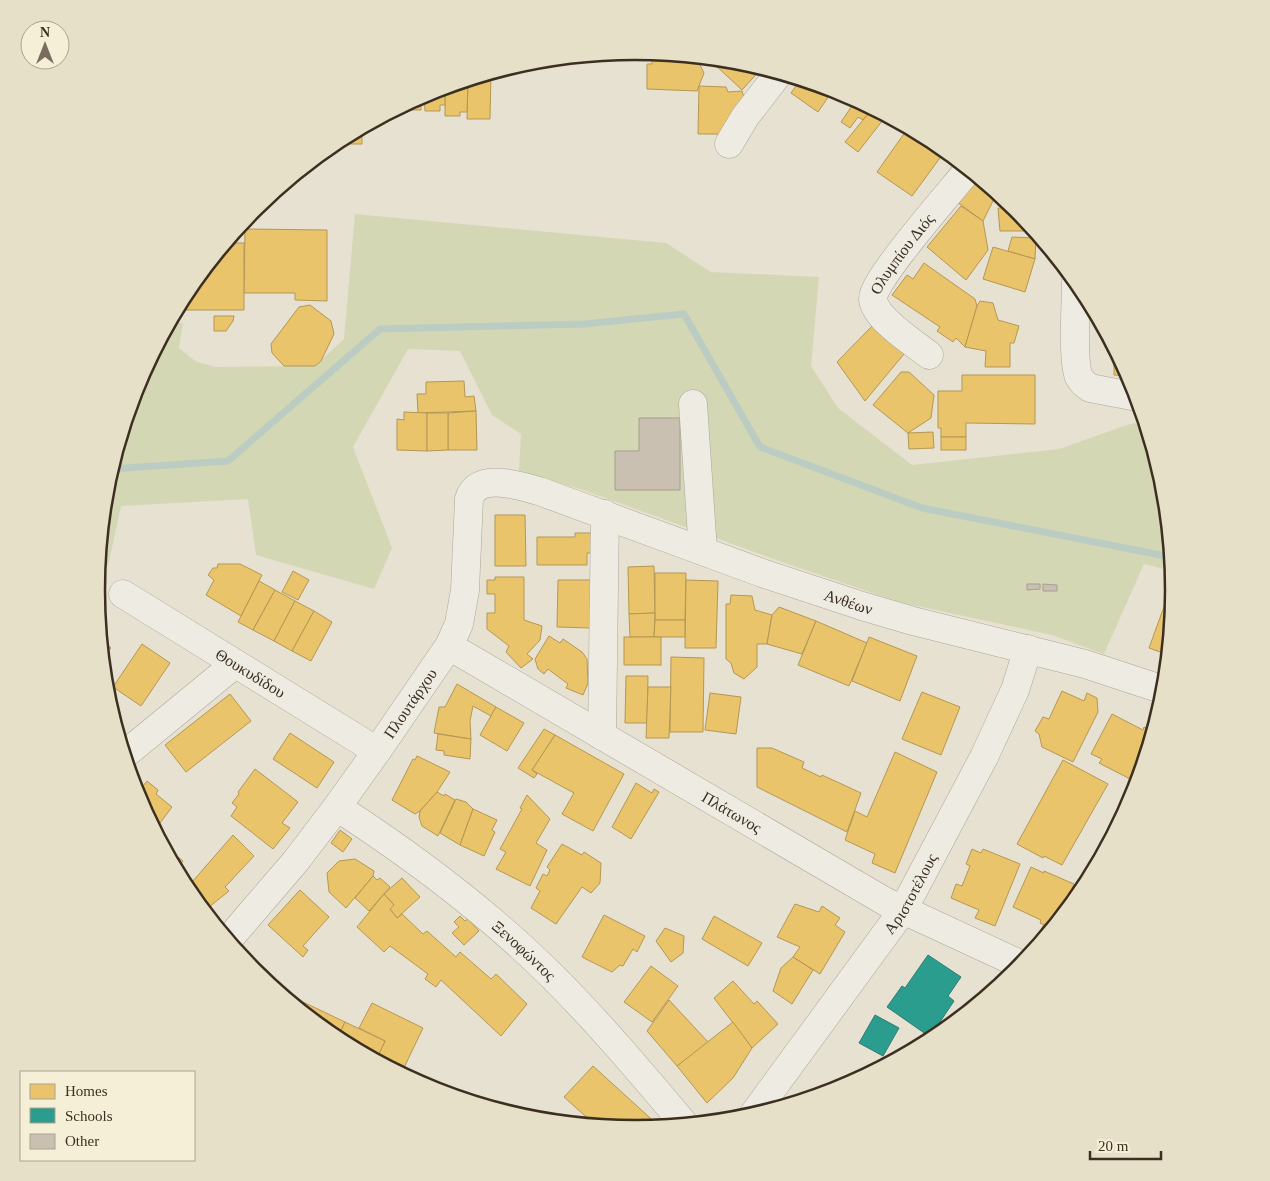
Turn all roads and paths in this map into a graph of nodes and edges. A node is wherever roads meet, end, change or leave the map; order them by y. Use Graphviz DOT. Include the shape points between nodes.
graph roads {
  1 [pos="775,79"];
  2 [pos="729,144"];
  3 [pos="964,175"];
  4 [pos="1076,296"];
  5 [pos="929,355"];
  6 [pos="1128,395"];
  7 [pos="693,404"];
  8 [pos="540,491"];
  9 [pos="605,514"];
  10 [pos="703,551"];
  11 [pos="123,594"];
  12 [pos="449,646"];
  13 [pos="1028,649"];
  14 [pos="235,664"];
  15 [pos="1156,687"];
  16 [pos="602,736"];
  17 [pos="130,750"];
  18 [pos="377,751"];
  19 [pos="337,807"];
  20 [pos="903,910"];
  21 [pos="232,935"];
  22 [pos="1014,961"];
  23 [pos="760,1106"];
  24 [pos="679,1119"];
  1 -- 2 [label="street" via="745,117"];
  3 -- 5 [label="street, Ολυμπίου Διός" via="893,263 876,286 873,296 877,312"];
  4 -- 6 [label="street" via="1079,377 1090,388"];
  7 -- 10 [label="street"];
  8 -- 9 [label="street, Ανθέων"];
  8 -- 12 [label="street, Πλουτάρχου" via="495,482 471,492 465,590 459,624"];
  9 -- 10 [label="street, Ανθέων"];
  9 -- 16 [label="street"];
  10 -- 13 [label="street, Ανθέων" via="862,606"];
  11 -- 14 [label="street, Θουκυδίδου"];
  12 -- 16 [label="street, Πλάτωνος"];
  12 -- 18 [label="street, Πλουτάρχου"];
  13 -- 15 [label="street, Ανθέων"];
  13 -- 20 [label="street, Αριστοτέλους" via="1015,690 984,757"];
  14 -- 17 [label="street"];
  14 -- 18 [label="street, Θουκυδίδου"];
  16 -- 20 [label="street, Πλάτωνος"];
  18 -- 19 [label="street, Πλουτάρχου"];
  19 -- 21 [label="street, Πλουτάρχου"];
  19 -- 24 [label="street, Ξενοφώντος" via="419,863 523,948 588,1014"];
  20 -- 22 [label="street, Πλάτωνος"];
  20 -- 23 [label="street, Αριστοτέλους"];
}
